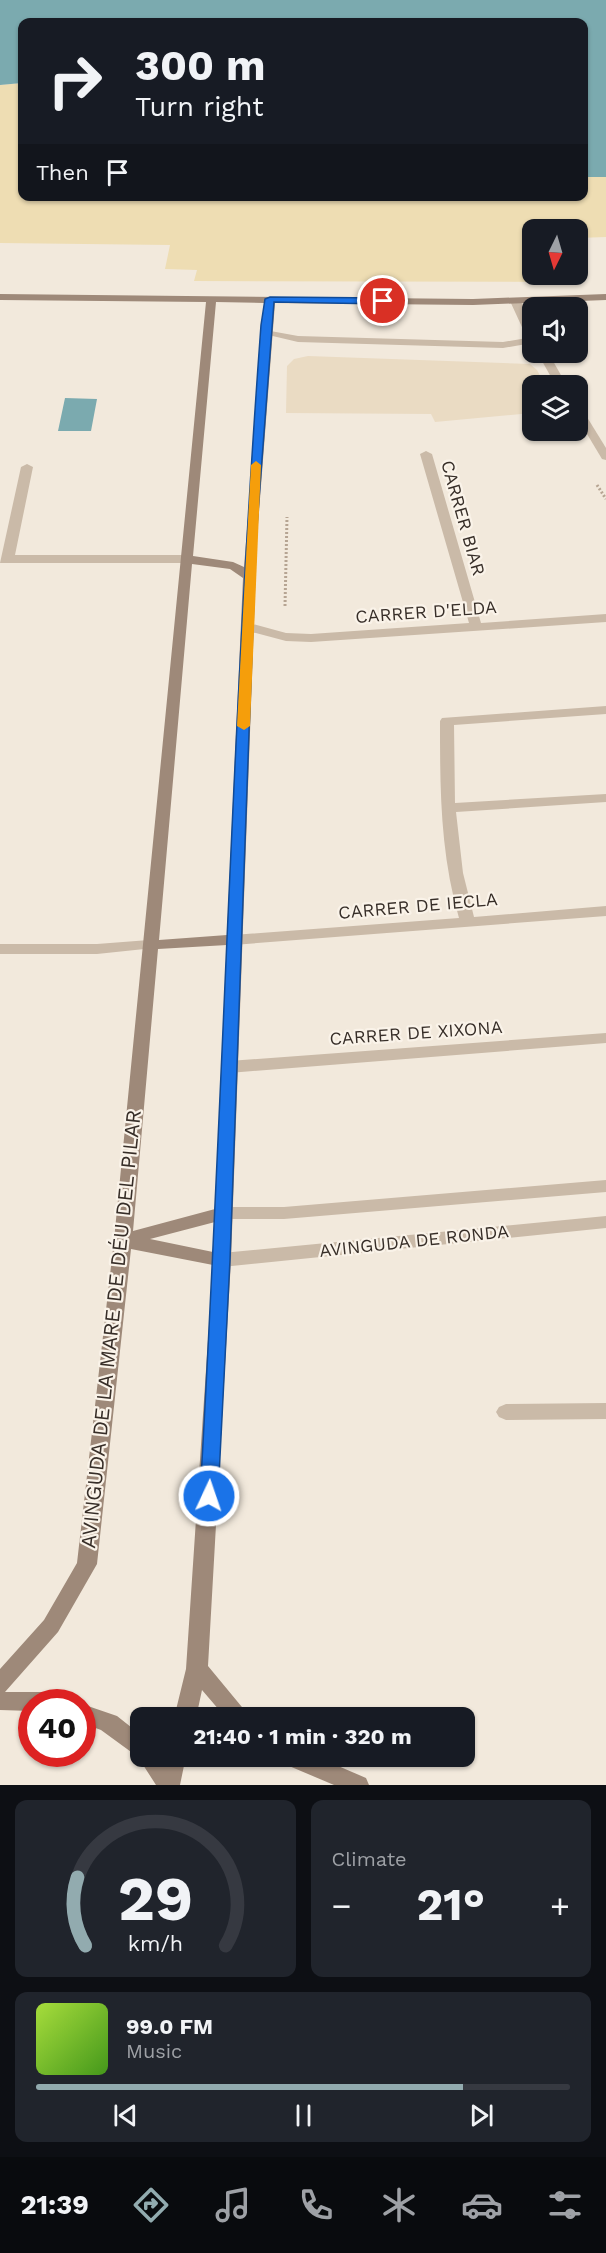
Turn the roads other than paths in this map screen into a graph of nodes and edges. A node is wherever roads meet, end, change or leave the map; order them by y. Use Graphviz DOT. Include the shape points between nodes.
graph roads {
  1 [pos="0,297"];
  2 [pos="606,297"];
  3 [pos="211,299"];
  4 [pos="270,299"];
  5 [pos="515,301"];
  6 [pos="522,317"];
  7 [pos="265,333"];
  8 [pos="522,341"];
  9 [pos="588,427"];
  10 [pos="426,454"];
  11 [pos="606,457"];
  12 [pos="27,467"];
  13 [pos="4,559"];
  14 [pos="185,559"];
  15 [pos="251,577"];
  16 [pos="606,618"];
  17 [pos="476,626"];
  18 [pos="249,627"];
  19 [pos="606,710"];
  20 [pos="606,798"];
  21 [pos="447,808"];
  22 [pos="606,911"];
  23 [pos="468,922"];
  24 [pos="233,940"];
  25 [pos="149,945"];
  26 [pos="0,949"];
  27 [pos="606,1038"];
  28 [pos="229,1067"];
  29 [pos="606,1186"];
  30 [pos="224,1213"];
  31 [pos="606,1222"];
  32 [pos="123,1240"];
  33 [pos="222,1260"];
  34 [pos="606,1411"];
  35 [pos="506,1412"];
  36 [pos="197,1669"];
  37 [pos="0,1684"];
  38 [pos="0,1701"];
  39 [pos="18,1701"];
  40 [pos="188,1707"];
  41 [pos="230,1707"];
  42 [pos="96,1718"];
  43 [pos="130,1739"];
  44 [pos="157,1767"];
  45 [pos="173,1767"];
  46 [pos="316,1767"];
  47 [pos="169,1784"];
  48 [pos="358,1785"];
  1 -- 3 [label="street"];
  2 -- 5 [label="street"];
  3 -- 4 [label="street"];
  3 -- 14 [label="street, AVINGUDA DE LA MARE DE DÉU DEL PILAR"];
  4 -- 5 [label="street"];
  4 -- 7 [label="street"];
  5 -- 6 [label="street"];
  7 -- 8 [label="street" via="298,339 481,345"];
  7 -- 15 [label="street"];
  9 -- 11 [label="street"];
  10 -- 17 [label="street, CARRER BIAR"];
  12 -- 13 [label="street"];
  13 -- 14 [label="street"];
  14 -- 15 [label="street" via="233,566"];
  14 -- 25 [label="street, AVINGUDA DE LA MARE DE DÉU DEL PILAR"];
  15 -- 18 [label="street"];
  16 -- 17 [label="street, CARRER D'ELDA"];
  17 -- 18 [label="street, CARRER D'ELDA" via="311,638 286,637"];
  18 -- 24 [label="street"];
  19 -- 21 [label="street" via="447,721"];
  20 -- 21 [label="street"];
  21 -- 23 [label="street" via="458,895"];
  22 -- 23 [label="street, CARRER DE IECLA"];
  23 -- 24 [label="street, CARRER DE IECLA"];
  24 -- 25 [label="street"];
  24 -- 28 [label="street"];
  25 -- 26 [label="street"];
  25 -- 32 [label="street, AVINGUDA DE LA MARE DE DÉU DEL PILAR"];
  27 -- 28 [label="street, CARRER DE XIXONA"];
  28 -- 30 [label="street"];
  29 -- 30 [label="street, AVINGUDA DE RONDA" via="284,1213"];
  30 -- 32 [label="street"];
  30 -- 33 [label="street"];
  31 -- 33 [label="street, AVINGUDA DE RONDA"];
  32 -- 33 [label="street"];
  32 -- 37 [label="street, AVINGUDA DE LA MARE DE DÉU DEL PILAR" via="87,1564 51,1626"];
  33 -- 36 [label="street"];
  34 -- 35 [label="street"];
  36 -- 40 [label="street"];
  36 -- 41 [label="street"];
  38 -- 39 [label="street"];
  42 -- 43 [label="street"];
  44 -- 47 [label="street"];
  45 -- 47 [label="street"];
  46 -- 48 [label="street"];
}
